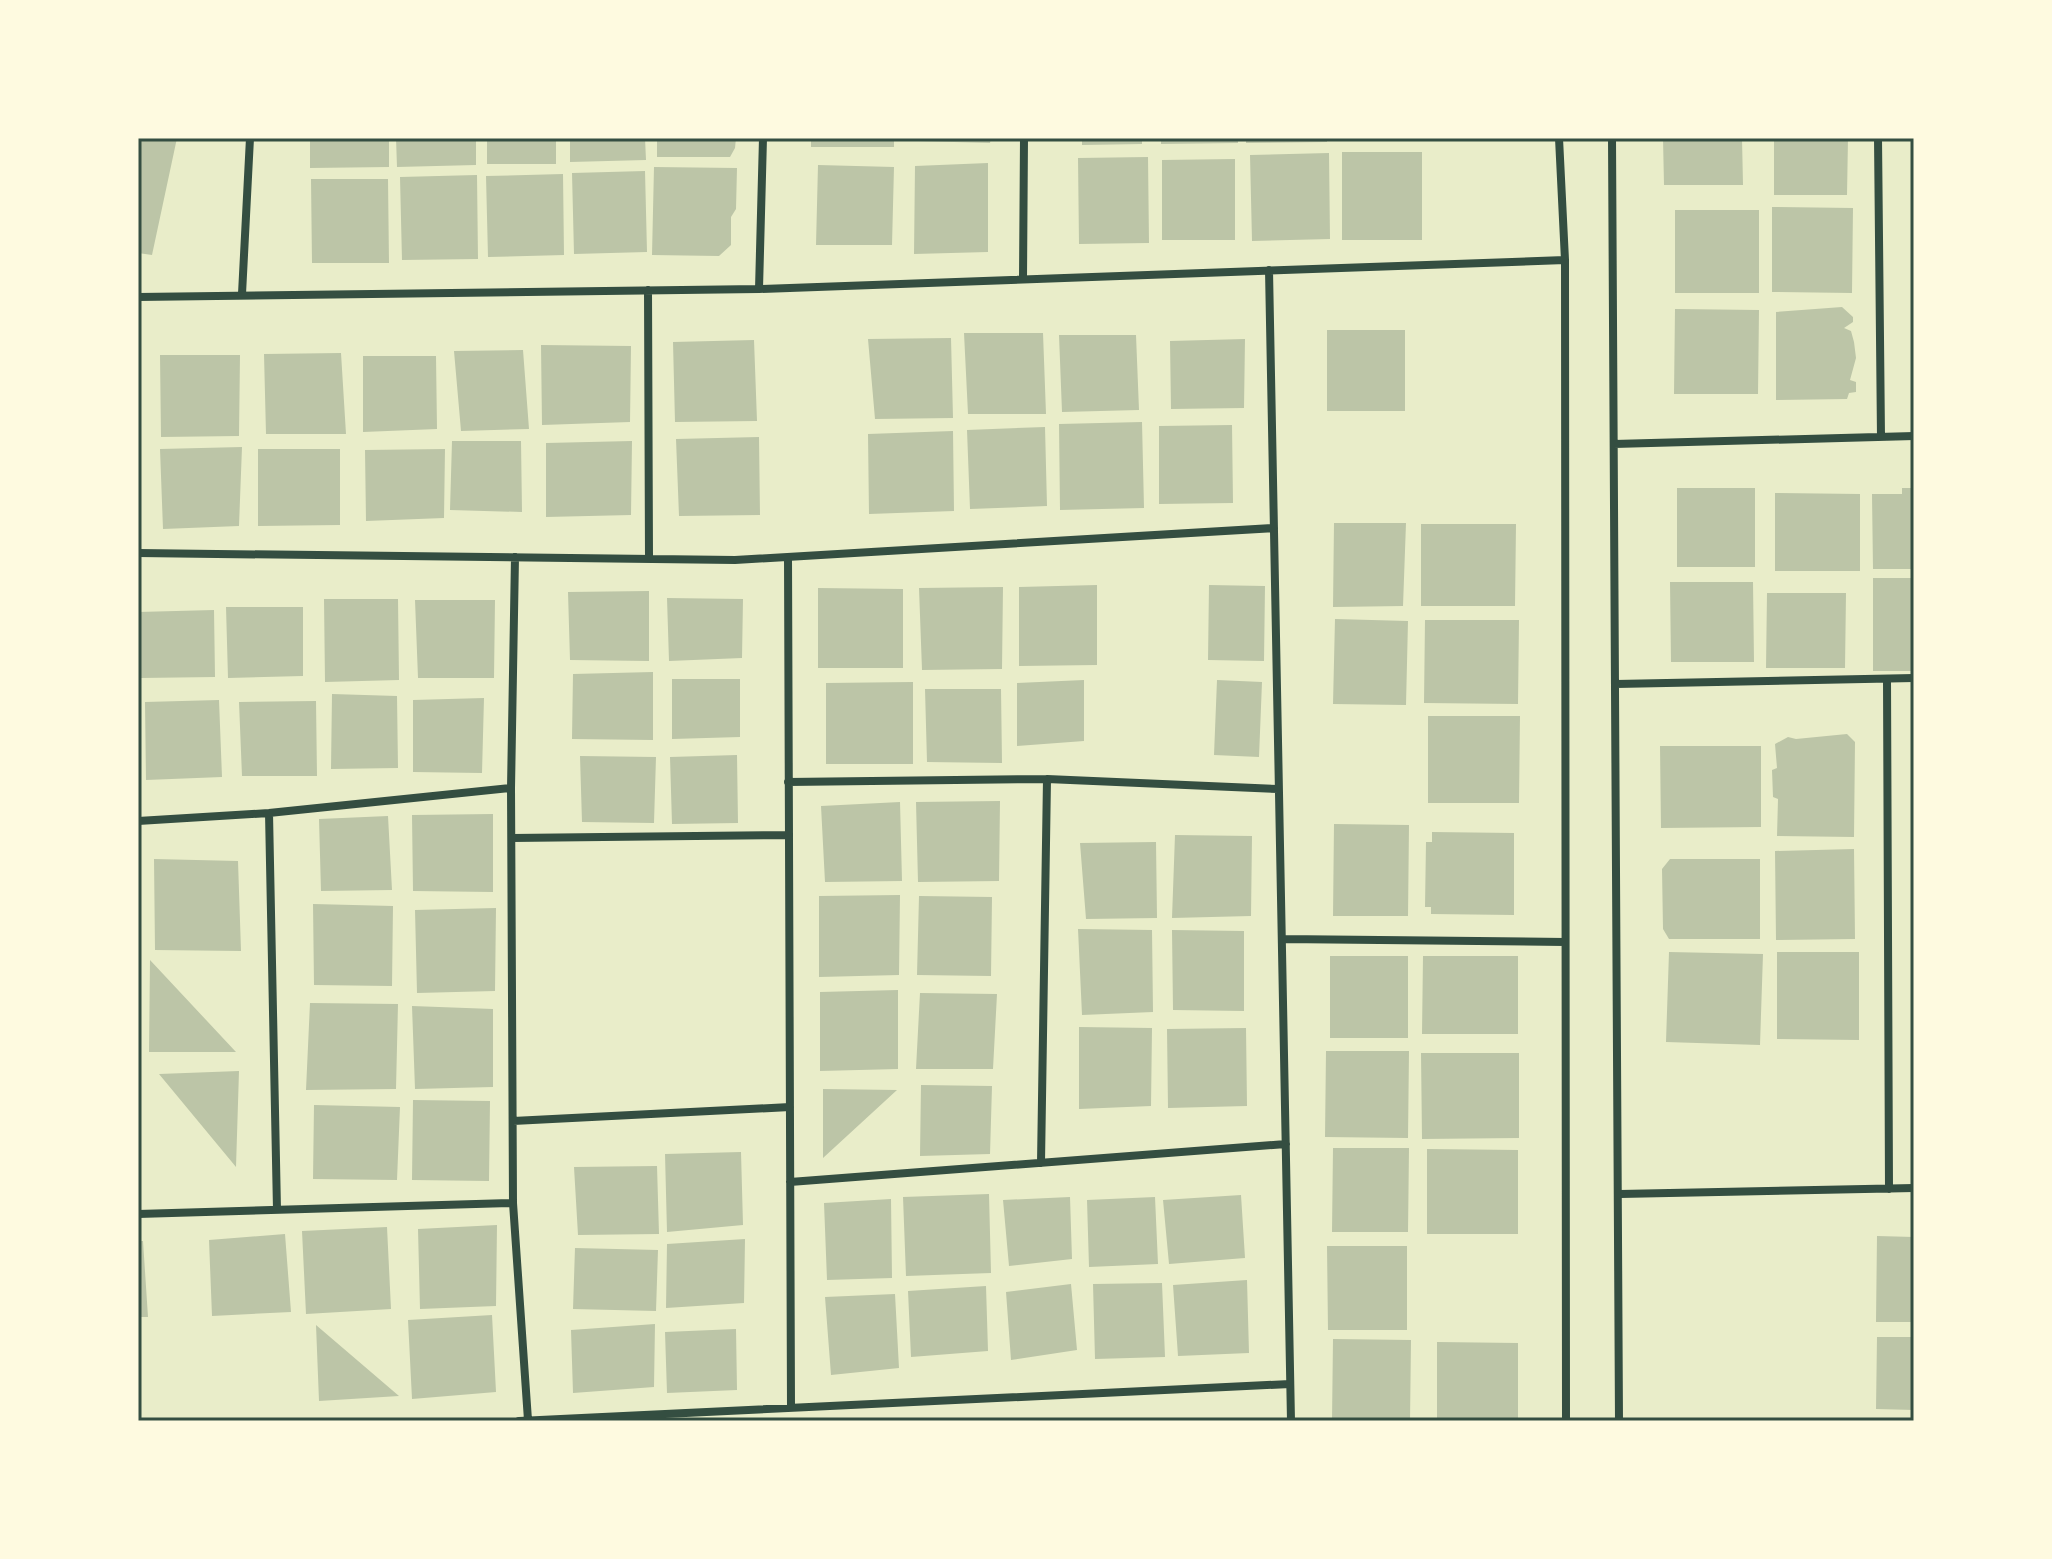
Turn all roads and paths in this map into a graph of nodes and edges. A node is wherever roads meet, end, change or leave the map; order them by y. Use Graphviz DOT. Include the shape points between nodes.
graph roads {
  1 [pos="250,138"];
  2 [pos="763,138"];
  3 [pos="1024,138"];
  4 [pos="1559,138"];
  5 [pos="1612,138"];
  6 [pos="1878,138"];
  7 [pos="1565,260"];
  8 [pos="1269,270"];
  9 [pos="1023,279"];
  10 [pos="759,289"];
  11 [pos="648,290"];
  12 [pos="242,294"];
  13 [pos="138,297"];
  14 [pos="1914,436"];
  15 [pos="1881,437"];
  16 [pos="1614,444"];
  17 [pos="1274,528"];
  18 [pos="138,553"];
  19 [pos="515,557"];
  20 [pos="788,557"];
  21 [pos="649,559"];
  22 [pos="1914,678"];
  23 [pos="1887,679"];
  24 [pos="1616,684"];
  25 [pos="1047,779"];
  26 [pos="788,782"];
  27 [pos="511,788"];
  28 [pos="1278,789"];
  29 [pos="269,813"];
  30 [pos="138,821"];
  31 [pos="789,835"];
  32 [pos="512,838"];
  33 [pos="1282,939"];
  34 [pos="1565,942"];
  35 [pos="790,1107"];
  36 [pos="513,1121"];
  37 [pos="1286,1144"];
  38 [pos="1041,1163"];
  39 [pos="790,1182"];
  40 [pos="1914,1188"];
  41 [pos="1889,1189"];
  42 [pos="1620,1194"];
  43 [pos="513,1203"];
  44 [pos="277,1210"];
  45 [pos="138,1214"];
  46 [pos="1290,1384"];
  47 [pos="791,1408"];
  48 [pos="642,1418"];
  49 [pos="528,1420"];
  50 [pos="519,1421"];
  51 [pos="1291,1421"];
  52 [pos="1566,1421"];
  53 [pos="1619,1421"];
  1 -- 12 [label="street"];
  2 -- 10 [label="street"];
  3 -- 9 [label="street"];
  4 -- 7 [label="street"];
  5 -- 16 [label="street"];
  6 -- 15 [label="street"];
  7 -- 8 [label="street"];
  7 -- 34 [label="street"];
  8 -- 9 [label="street"];
  8 -- 17 [label="street"];
  9 -- 10 [label="street"];
  10 -- 11 [label="street"];
  11 -- 12 [label="street"];
  11 -- 21 [label="street"];
  12 -- 13 [label="street"];
  14 -- 15 [label="street"];
  15 -- 16 [label="street"];
  16 -- 24 [label="street"];
  17 -- 20 [label="street"];
  17 -- 28 [label="street"];
  18 -- 19 [label="street"];
  19 -- 21 [label="street"];
  19 -- 27 [label="street"];
  20 -- 21 [label="street"];
  20 -- 26 [label="street"];
  22 -- 23 [label="street"];
  23 -- 24 [label="street"];
  23 -- 41 [label="street"];
  24 -- 42 [label="street"];
  25 -- 26 [label="street"];
  25 -- 28 [label="street"];
  25 -- 38 [label="street"];
  26 -- 31 [label="street"];
  27 -- 29 [label="street"];
  27 -- 32 [label="street"];
  28 -- 33 [label="street"];
  29 -- 30 [label="street"];
  29 -- 44 [label="street"];
  31 -- 32 [label="street"];
  31 -- 35 [label="street"];
  32 -- 36 [label="street"];
  33 -- 34 [label="street"];
  33 -- 37 [label="street"];
  34 -- 52 [label="street"];
  35 -- 36 [label="street"];
  35 -- 39 [label="street"];
  36 -- 43 [label="street"];
  37 -- 38 [label="street"];
  37 -- 46 [label="street"];
  38 -- 39 [label="street"];
  39 -- 47 [label="street"];
  40 -- 41 [label="street"];
  41 -- 42 [label="street"];
  42 -- 53 [label="street"];
  43 -- 44 [label="street"];
  43 -- 49 [label="street"];
  44 -- 45 [label="street"];
  46 -- 47 [label="street"];
  46 -- 51 [label="street"];
  47 -- 48 [label="street"];
  48 -- 49 [label="street"];
  49 -- 50 [label="street"];
}
